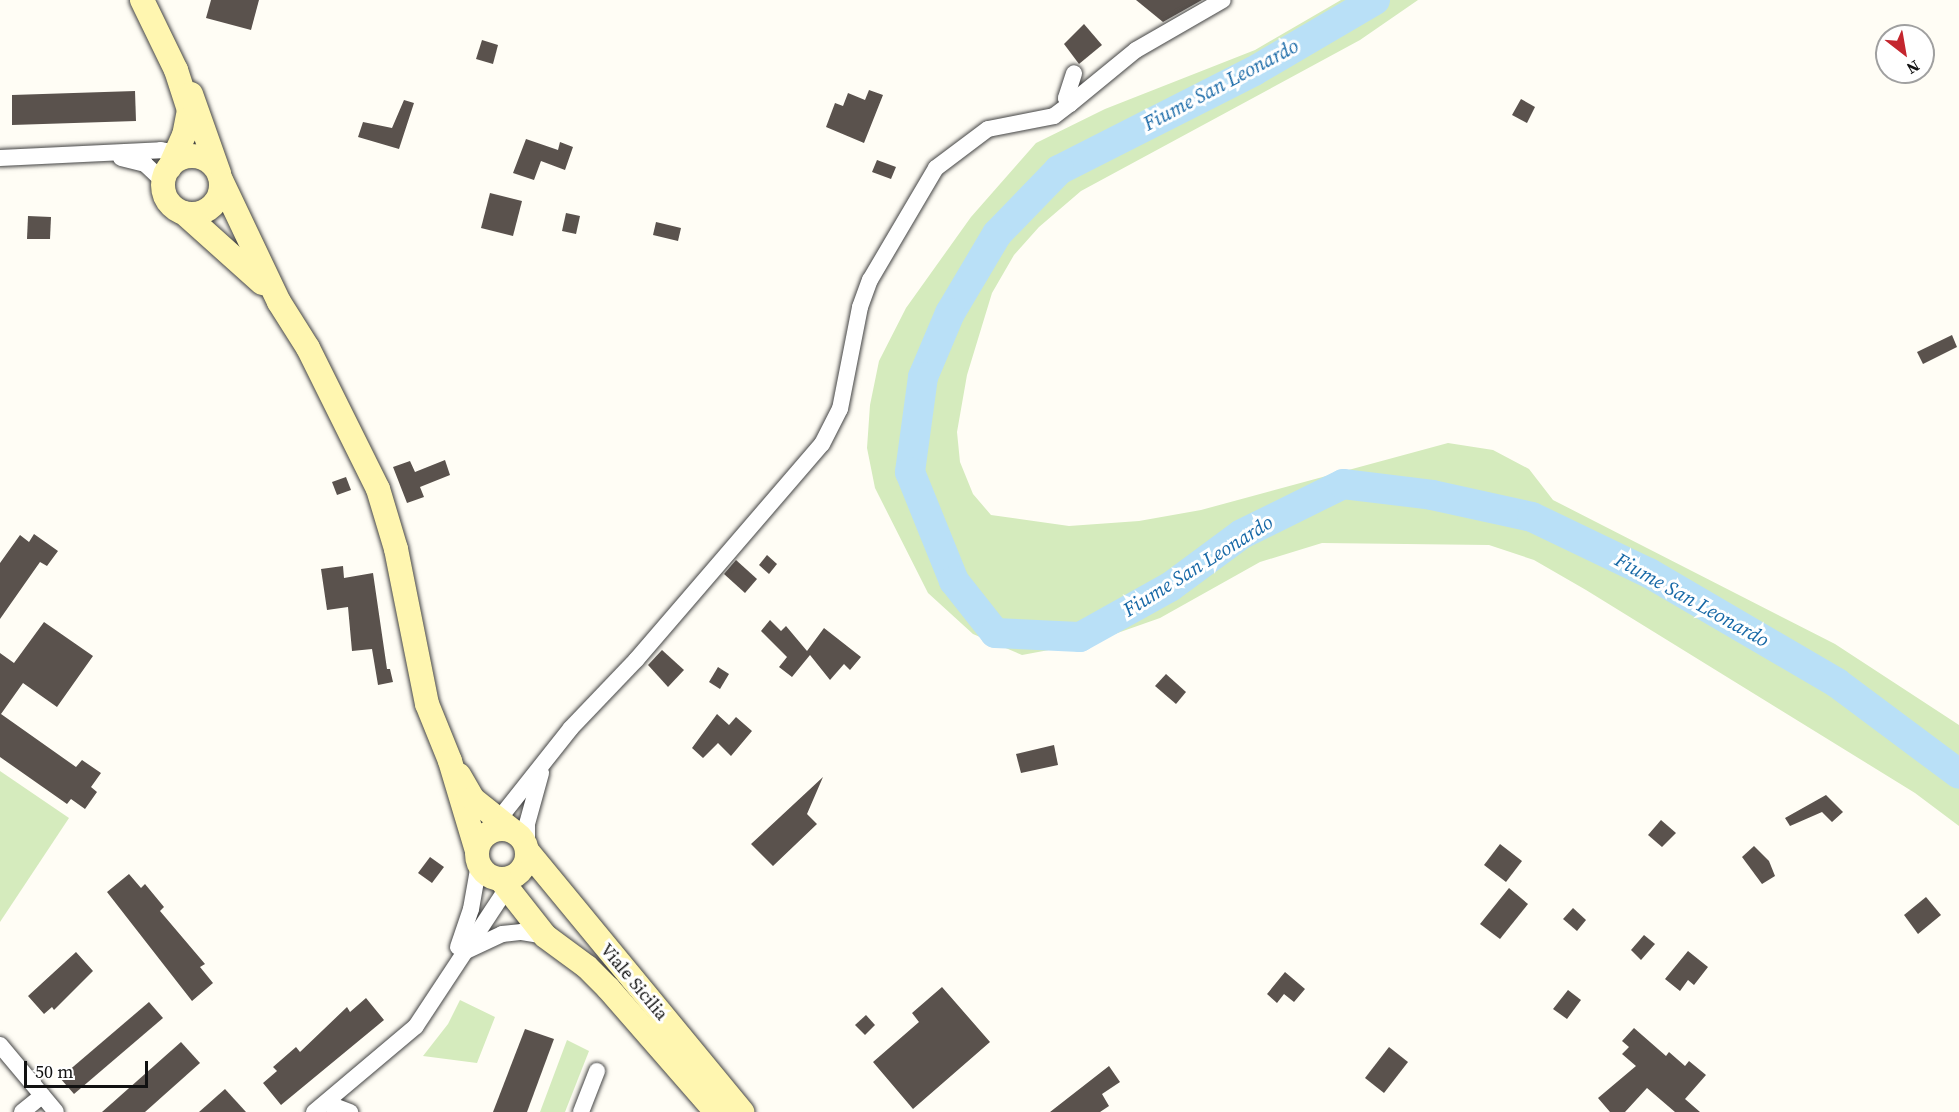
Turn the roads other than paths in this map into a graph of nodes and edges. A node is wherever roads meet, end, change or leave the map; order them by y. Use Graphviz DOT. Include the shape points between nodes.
graph roads {
  1 [pos="142,0"];
  2 [pos="1223,0"];
  3 [pos="176,70"];
  4 [pos="1074,73"];
  5 [pos="1070,104"];
  6 [pos="108,155"];
  7 [pos="174,157"];
  8 [pos="0,158"];
  9 [pos="220,177"];
  10 [pos="184,213"];
  11 [pos="279,302"];
  12 [pos="546,759"];
  13 [pos="450,760"];
  14 [pos="501,843"];
  15 [pos="507,880"];
  16 [pos="545,936"];
  17 [pos="460,954"];
  18 [pos="450,970"];
  19 [pos="0,1045"];
  20 [pos="597,1071"];
  21 [pos="42,1096"];
  22 [pos="320,1107"];
  23 [pos="22,1112"];
  24 [pos="56,1112"];
  25 [pos="350,1112"];
  26 [pos="581,1112"];
  27 [pos="716,1112"];
  28 [pos="742,1112"];
  1 -- 3 [label="main road"];
  2 -- 5 [label="street" via="1136,50"];
  3 -- 7 [label="main road" via="189,110"];
  3 -- 9 [label="main road" via="197,104"];
  4 -- 5 [label="street" via="1066,99"];
  5 -- 12 [label="street" via="1054,116 1032,123 988,129 936,168 870,280 860,307 840,409 822,444"];
  6 -- 7 [label="street"];
  6 -- 7 [label="street" via="145,164"];
  6 -- 8 [label="street"];
  7 -- 9 [label="main road" via="211,163"];
  7 -- 10 [label="main road" via="168,201"];
  9 -- 10 [label="main road" via="221,190 212,207 203,212"];
  9 -- 11 [label="main road"];
  10 -- 11 [label="main road" via="242,261"];
  11 -- 13 [label="main road" via="308,348 378,489 396,549 427,704"];
  12 -- 14 [label="street"];
  12 -- 14 [label="street" via="529,816"];
  13 -- 14 [label="main road"];
  13 -- 14 [label="main road"];
  14 -- 15 [label="main road, Viale Sicilia" via="487,875"];
  14 -- 15 [label="main road" via="525,866"];
  14 -- 18 [label="street" via="471,909"];
  14 -- 28 [label="main road, Viale Sicilia"];
  15 -- 16 [label="main road, Viale Sicilia"];
  15 -- 17 [label="street"];
  16 -- 17 [label="street" via="502,934 480,941"];
  16 -- 27 [label="main road, Viale Sicilia" via="587,966"];
  17 -- 18 [label="street"];
  18 -- 22 [label="street" via="416,1026"];
  19 -- 21 [label="street"];
  20 -- 26 [label="street"];
  21 -- 23 [label="street"];
  21 -- 24 [label="street"];
  22 -- 25 [label="street"];
}
